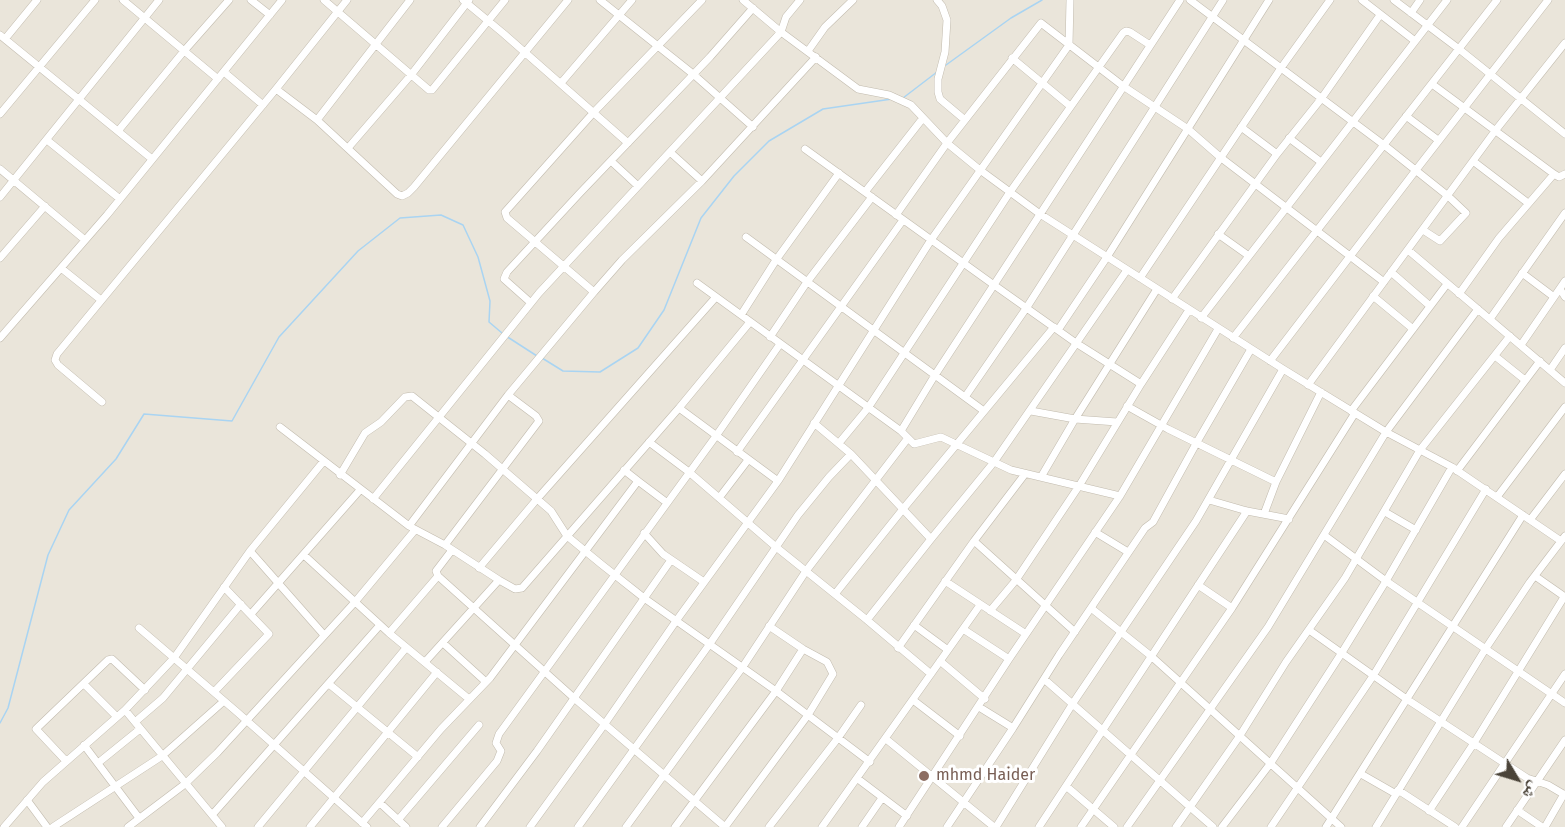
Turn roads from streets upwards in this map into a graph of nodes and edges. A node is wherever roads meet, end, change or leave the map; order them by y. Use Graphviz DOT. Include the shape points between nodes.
graph roads {
  1 [pos="37,0"];
  2 [pos="95,0"];
  3 [pos="123,0"];
  4 [pos="159,0"];
  5 [pos="229,0"];
  6 [pos="251,0"];
  7 [pos="282,0"];
  8 [pos="324,0"];
  9 [pos="347,0"];
  10 [pos="410,0"];
  11 [pos="505,0"];
  12 [pos="568,0"];
  13 [pos="600,0"];
  14 [pos="632,0"];
  15 [pos="702,0"];
  16 [pos="743,0"];
  17 [pos="800,0"];
  18 [pos="853,0"];
  19 [pos="936,0"];
  20 [pos="1070,0"];
  21 [pos="1180,0"];
  22 [pos="1190,0"];
  23 [pos="1223,0"];
  24 [pos="1269,0"];
  25 [pos="1330,0"];
  26 [pos="1394,0"];
  27 [pos="1420,0"];
  28 [pos="1447,0"];
  29 [pos="1497,0"];
  30 [pos="1548,0"];
  31 [pos="466,1"];
  32 [pos="1364,1"];
  33 [pos="753,8"];
  34 [pos="338,11"];
  35 [pos="1411,13"];
  36 [pos="270,15"];
  37 [pos="1380,15"];
  38 [pos="619,16"];
  39 [pos="144,18"];
  40 [pos="1212,18"];
  41 [pos="488,21"];
  42 [pos="1428,26"];
  43 [pos="781,32"];
  44 [pos="3,37"];
  45 [pos="1244,40"];
  46 [pos="1416,41"];
  47 [pos="1565,43"];
  48 [pos="376,44"];
  49 [pos="1069,45"];
  50 [pos="1150,45"];
  51 [pos="659,47"];
  52 [pos="1460,49"];
  53 [pos="184,51"];
  54 [pos="808,51"];
  55 [pos="525,52"];
  56 [pos="816,57"];
  57 [pos="1012,57"];
  58 [pos="39,67"];
  59 [pos="1098,67"];
  60 [pos="1281,68"];
  61 [pos="224,72"];
  62 [pos="1491,73"];
  63 [pos="693,74"];
  64 [pos="411,75"];
  65 [pos="218,79"];
  66 [pos="1041,82"];
  67 [pos="561,83"];
  68 [pos="1432,84"];
  69 [pos="1124,86"];
  70 [pos="276,89"];
  71 [pos="1521,98"];
  72 [pos="721,99"];
  73 [pos="1321,99"];
  74 [pos="80,100"];
  75 [pos="3,105"];
  76 [pos="263,105"];
  77 [pos="1070,106"];
  78 [pos="1155,106"];
  79 [pos="1463,108"];
  80 [pos="594,112"];
  81 [pos="0,114"];
  82 [pos="1406,116"];
  83 [pos="923,118"];
  84 [pos="317,120"];
  85 [pos="965,120"];
  86 [pos="1352,122"];
  87 [pos="753,127"];
  88 [pos="1241,127"];
  89 [pos="1188,129"];
  90 [pos="118,131"];
  91 [pos="1495,131"];
  92 [pos="1565,134"];
  93 [pos="1289,138"];
  94 [pos="47,140"];
  95 [pos="1438,140"];
  96 [pos="628,143"];
  97 [pos="947,143"];
  98 [pos="1384,145"];
  99 [pos="348,148"];
  100 [pos="805,149"];
  101 [pos="670,152"];
  102 [pos="1276,154"];
  103 [pos="1220,157"];
  104 [pos="152,159"];
  105 [pos="611,161"];
  106 [pos="1473,161"];
  107 [pos="1321,162"];
  108 [pos="0,169"];
  109 [pos="980,170"];
  110 [pos="1416,170"];
  111 [pos="839,173"];
  112 [pos="1554,174"];
  113 [pos="1565,174"];
  114 [pos="14,180"];
  115 [pos="702,181"];
  116 [pos="1255,183"];
  117 [pos="638,186"];
  118 [pos="865,192"];
  119 [pos="1010,192"];
  120 [pos="1448,196"];
  121 [pos="0,197"];
  122 [pos="872,197"];
  123 [pos="120,199"];
  124 [pos="1528,203"];
  125 [pos="45,206"];
  126 [pos="1287,207"];
  127 [pos="1565,213"];
  128 [pos="1040,214"];
  129 [pos="900,218"];
  130 [pos="1423,230"];
  131 [pos="1318,231"];
  132 [pos="1218,234"];
  133 [pos="1073,235"];
  134 [pos="746,237"];
  135 [pos="85,240"];
  136 [pos="931,240"];
  137 [pos="535,242"];
  138 [pos="1408,250"];
  139 [pos="1249,256"];
  140 [pos="1350,256"];
  141 [pos="1107,257"];
  142 [pos="0,258"];
  143 [pos="776,260"];
  144 [pos="964,263"];
  145 [pos="563,266"];
  146 [pos="61,268"];
  147 [pos="1127,270"];
  148 [pos="1391,272"];
  149 [pos="1522,273"];
  150 [pos="1140,278"];
  151 [pos="1565,281"];
  152 [pos="807,282"];
  153 [pos="1384,282"];
  154 [pos="697,283"];
  155 [pos="1447,284"];
  156 [pos="994,285"];
  157 [pos="1157,289"];
  158 [pos="1560,290"];
  159 [pos="594,292"];
  160 [pos="1459,294"];
  161 [pos="1373,296"];
  162 [pos="716,297"];
  163 [pos="1554,297"];
  164 [pos="1565,297"];
  165 [pos="1172,299"];
  166 [pos="101,300"];
  167 [pos="531,303"];
  168 [pos="840,306"];
  169 [pos="1430,306"];
  170 [pos="1027,308"];
  171 [pos="1478,309"];
  172 [pos="1189,310"];
  173 [pos="741,315"];
  174 [pos="1202,318"];
  175 [pos="1490,320"];
  176 [pos="750,322"];
  177 [pos="1056,329"];
  178 [pos="1218,329"];
  179 [pos="1413,329"];
  180 [pos="873,330"];
  181 [pos="1510,336"];
  182 [pos="770,337"];
  183 [pos="0,338"];
  184 [pos="1233,339"];
  185 [pos="1076,343"];
  186 [pos="780,344"];
  187 [pos="1521,345"];
  188 [pos="1565,348"];
  189 [pos="1251,350"];
  190 [pos="905,353"];
  191 [pos="1495,356"];
  192 [pos="802,361"];
  193 [pos="1540,361"];
  194 [pos="1270,362"];
  195 [pos="1109,365"];
  196 [pos="1283,369"];
  197 [pos="1550,370"];
  198 [pos="935,375"];
  199 [pos="1525,380"];
  200 [pos="1565,382"];
  201 [pos="1141,384"];
  202 [pos="1308,385"];
  203 [pos="838,386"];
  204 [pos="1321,392"];
  205 [pos="508,395"];
  206 [pos="965,397"];
  207 [pos="102,402"];
  208 [pos="1127,406"];
  209 [pos="1565,407"];
  210 [pos="679,408"];
  211 [pos="868,408"];
  212 [pos="984,411"];
  213 [pos="1031,411"];
  214 [pos="1353,412"];
  215 [pos="439,417"];
  216 [pos="1075,419"];
  217 [pos="1117,422"];
  218 [pos="814,423"];
  219 [pos="1162,426"];
  220 [pos="280,427"];
  221 [pos="901,431"];
  222 [pos="1386,432"];
  223 [pos="716,436"];
  224 [pos="908,438"];
  225 [pos="649,442"];
  226 [pos="1197,442"];
  227 [pos="471,443"];
  228 [pos="839,443"];
  229 [pos="957,443"];
  230 [pos="1420,450"];
  231 [pos="737,452"];
  232 [pos="851,454"];
  233 [pos="1232,459"];
  234 [pos="748,460"];
  235 [pos="323,462"];
  236 [pos="994,462"];
  237 [pos="503,469"];
  238 [pos="1455,469"];
  239 [pos="624,470"];
  240 [pos="689,472"];
  241 [pos="340,474"];
  242 [pos="1025,474"];
  243 [pos="1565,474"];
  244 [pos="1041,477"];
  245 [pos="875,479"];
  246 [pos="638,481"];
  247 [pos="778,482"];
  248 [pos="1276,482"];
  249 [pos="1079,486"];
  250 [pos="1486,489"];
  251 [pos="360,490"];
  252 [pos="1120,496"];
  253 [pos="1497,497"];
  254 [pos="719,498"];
  255 [pos="373,499"];
  256 [pos="537,499"];
  257 [pos="1209,500"];
  258 [pos="666,502"];
  259 [pos="903,509"];
  260 [pos="1247,511"];
  261 [pos="1385,512"];
  262 [pos="1264,514"];
  263 [pos="1526,518"];
  264 [pos="1289,519"];
  265 [pos="748,524"];
  266 [pos="412,528"];
  267 [pos="1416,530"];
  268 [pos="1095,532"];
  269 [pos="644,533"];
  270 [pos="1324,535"];
  271 [pos="567,536"];
  272 [pos="1563,538"];
  273 [pos="931,539"];
  274 [pos="974,541"];
  275 [pos="776,547"];
  276 [pos="448,548"];
  277 [pos="250,551"];
  278 [pos="585,551"];
  279 [pos="1128,552"];
  280 [pos="305,556"];
  281 [pos="1357,559"];
  282 [pos="671,560"];
  283 [pos="479,568"];
  284 [pos="806,571"];
  285 [pos="614,574"];
  286 [pos="438,576"];
  287 [pos="1534,576"];
  288 [pos="1016,579"];
  289 [pos="499,580"];
  290 [pos="945,581"];
  291 [pos="1386,581"];
  292 [pos="704,582"];
  293 [pos="279,584"];
  294 [pos="1198,585"];
  295 [pos="224,587"];
  296 [pos="835,594"];
  297 [pos="1565,597"];
  298 [pos="644,598"];
  299 [pos="355,602"];
  300 [pos="1418,602"];
  301 [pos="241,604"];
  302 [pos="980,605"];
  303 [pos="1046,606"];
  304 [pos="1091,608"];
  305 [pos="1232,608"];
  306 [pos="474,609"];
  307 [pos="990,611"];
  308 [pos="251,614"];
  309 [pos="867,620"];
  310 [pos="676,621"];
  311 [pos="380,625"];
  312 [pos="914,625"];
  313 [pos="1453,625"];
  314 [pos="769,626"];
  315 [pos="139,628"];
  316 [pos="963,629"];
  317 [pos="1309,630"];
  318 [pos="1075,632"];
  319 [pos="1122,632"];
  320 [pos="389,633"];
  321 [pos="1026,634"];
  322 [pos="324,635"];
  323 [pos="443,643"];
  324 [pos="709,645"];
  325 [pos="515,647"];
  326 [pos="406,648"];
  327 [pos="898,648"];
  328 [pos="1486,648"];
  329 [pos="803,649"];
  330 [pos="948,650"];
  331 [pos="1341,654"];
  332 [pos="1151,656"];
  333 [pos="174,658"];
  334 [pos="1009,659"];
  335 [pos="940,661"];
  336 [pos="425,662"];
  337 [pos="742,668"];
  338 [pos="187,669"];
  339 [pos="1518,671"];
  340 [pos="437,672"];
  341 [pos="543,672"];
  342 [pos="930,674"];
  343 [pos="1565,674"];
  344 [pos="1373,676"];
  345 [pos="1044,679"];
  346 [pos="486,682"];
  347 [pos="1180,683"];
  348 [pos="84,684"];
  349 [pos="329,684"];
  350 [pos="145,690"];
  351 [pos="776,691"];
  352 [pos="214,692"];
  353 [pos="1553,694"];
  354 [pos="574,698"];
  355 [pos="468,699"];
  356 [pos="985,699"];
  357 [pos="913,700"];
  358 [pos="1408,700"];
  359 [pos="224,701"];
  360 [pos="1073,703"];
  361 [pos="1565,703"];
  362 [pos="861,705"];
  363 [pos="358,707"];
  364 [pos="979,707"];
  365 [pos="125,710"];
  366 [pos="1209,710"];
  367 [pos="808,715"];
  368 [pos="117,717"];
  369 [pos="247,721"];
  370 [pos="1441,722"];
  371 [pos="137,725"];
  372 [pos="479,725"];
  373 [pos="604,725"];
  374 [pos="1013,729"];
  375 [pos="1103,729"];
  376 [pos="387,731"];
  377 [pos="960,736"];
  378 [pos="1239,737"];
  379 [pos="838,738"];
  380 [pos="886,739"];
  381 [pos="1565,740"];
  382 [pos="1474,743"];
  383 [pos="84,745"];
  384 [pos="274,745"];
  385 [pos="634,751"];
  386 [pos="1131,754"];
  387 [pos="162,756"];
  388 [pos="418,757"];
  389 [pos="66,761"];
  390 [pos="870,762"];
  391 [pos="98,763"];
  392 [pos="1504,763"];
  393 [pos="1270,764"];
  394 [pos="303,770"];
  395 [pos="1361,774"];
  396 [pos="663,776"];
  397 [pos="932,777"];
  398 [pos="858,779"];
  399 [pos="1161,779"];
  400 [pos="1537,782"];
  401 [pos="185,784"];
  402 [pos="115,786"];
  403 [pos="1066,786"];
  404 [pos="1298,789"];
  405 [pos="1397,792"];
  406 [pos="1564,794"];
  407 [pos="333,797"];
  408 [pos="882,798"];
  409 [pos="27,800"];
  410 [pos="694,802"];
  411 [pos="964,802"];
  412 [pos="380,803"];
  413 [pos="1190,806"];
  414 [pos="1093,809"];
  415 [pos="1517,810"];
  416 [pos="1429,811"];
  417 [pos="212,815"];
  418 [pos="906,816"];
  419 [pos="139,818"];
  420 [pos="1332,819"];
  421 [pos="398,820"];
  422 [pos="364,825"];
  423 [pos="1445,825"];
  424 [pos="4,827"];
  425 [pos="47,827"];
  426 [pos="53,827"];
  427 [pos="128,827"];
  428 [pos="222,827"];
  429 [pos="258,827"];
  430 [pos="310,827"];
  431 [pos="406,827"];
  432 [pos="442,827"];
  433 [pos="480,827"];
  434 [pos="530,827"];
  435 [pos="579,827"];
  436 [pos="626,827"];
  437 [pos="675,827"];
  438 [pos="725,827"];
  439 [pos="769,827"];
  440 [pos="822,827"];
  441 [pos="862,827"];
  442 [pos="899,827"];
  443 [pos="947,827"];
  444 [pos="995,827"];
  445 [pos="1039,827"];
  446 [pos="1081,827"];
  447 [pos="1114,827"];
  448 [pos="1127,827"];
  449 [pos="1176,827"];
  450 [pos="1213,827"];
  451 [pos="1222,827"];
  452 [pos="1271,827"];
  453 [pos="1326,827"];
  454 [pos="1341,827"];
  455 [pos="1376,827"];
  456 [pos="1455,827"];
  457 [pos="1462,827"];
  458 [pos="1506,827"];
  459 [pos="1543,827"];
  1 -- 44 [label="street"];
  2 -- 58 [label="street"];
  3 -- 39 [label="street"];
  4 -- 39 [label="street"];
  5 -- 53 [label="street"];
  6 -- 36 [label="street"];
  7 -- 36 [label="street"];
  8 -- 34 [label="street"];
  9 -- 34 [label="street"];
  10 -- 48 [label="street"];
  11 -- 41 [label="street"];
  12 -- 55 [label="street"];
  13 -- 38 [label="street"];
  14 -- 38 [label="street"];
  15 -- 51 [label="street"];
  16 -- 33 [label="street"];
  17 -- 43 [label="street" via="786,17"];
  18 -- 54 [label="street" via="825,27"];
  19 -- 85 [label="street" via="947,20 938,92 940,99"];
  20 -- 49 [label="street"];
  21 -- 50 [label="street"];
  22 -- 40 [label="street"];
  23 -- 40 [label="street"];
  24 -- 45 [label="street"];
  25 -- 60 [label="street"];
  26 -- 35 [label="street"];
  27 -- 35 [label="street"];
  28 -- 42 [label="street"];
  29 -- 52 [label="street"];
  30 -- 62 [label="street"];
  31 -- 41 [label="street"];
  31 -- 64 [label="street"];
  32 -- 37 [label="street"];
  33 -- 43 [label="street"];
  33 -- 63 [label="street"];
  34 -- 48 [label="street"];
  34 -- 70 [label="street"];
  35 -- 42 [label="street"];
  36 -- 61 [label="street"];
  37 -- 46 [label="street"];
  37 -- 73 [label="street"];
  38 -- 51 [label="street"];
  38 -- 67 [label="street"];
  39 -- 53 [label="street"];
  39 -- 74 [label="street"];
  40 -- 45 [label="street"];
  40 -- 78 [label="street"];
  41 -- 55 [label="street"];
  41 -- 64 [label="street" via="432,90"];
  42 -- 46 [label="street"];
  42 -- 52 [label="street"];
  43 -- 54 [label="street"];
  43 -- 72 [label="street"];
  44 -- 58 [label="street"];
  45 -- 60 [label="street"];
  45 -- 89 [label="street"];
  46 -- 86 [label="street"];
  47 -- 71 [label="street"];
  48 -- 64 [label="street"];
  48 -- 84 [label="street"];
  49 -- 57 [label="street" via="1041,23"];
  49 -- 59 [label="street"];
  49 -- 66 [label="street"];
  50 -- 59 [label="street" via="1126,31"];
  50 -- 69 [label="street"];
  51 -- 63 [label="street"];
  51 -- 80 [label="street"];
  52 -- 62 [label="street"];
  52 -- 68 [label="street"];
  53 -- 65 [label="street"];
  53 -- 90 [label="street"];
  54 -- 56 [label="street"];
  55 -- 67 [label="street"];
  55 -- 99 [label="street" via="408,194 397,194"];
  56 -- 83 [label="street" via="858,89 901,99"];
  56 -- 87 [label="street"];
  57 -- 66 [label="street"];
  57 -- 85 [label="street"];
  58 -- 74 [label="street"];
  58 -- 75 [label="street"];
  59 -- 69 [label="street"];
  59 -- 77 [label="street"];
  60 -- 73 [label="street"];
  60 -- 88 [label="street"];
  61 -- 65 [label="street"];
  61 -- 76 [label="street"];
  62 -- 71 [label="street"];
  62 -- 79 [label="street"];
  63 -- 72 [label="street"];
  63 -- 96 [label="street"];
  64 -- 99 [label="street"];
  65 -- 104 [label="street"];
  66 -- 77 [label="street"];
  66 -- 109 [label="street"];
  67 -- 80 [label="street"];
  68 -- 79 [label="street"];
  68 -- 82 [label="street"];
  69 -- 78 [label="street"];
  69 -- 128 [label="street"];
  70 -- 76 [label="street"];
  70 -- 84 [label="street"];
  71 -- 91 [label="street"];
  71 -- 92 [label="street"];
  72 -- 87 [label="street"];
  72 -- 101 [label="street"];
  73 -- 86 [label="street"];
  73 -- 93 [label="street"];
  74 -- 90 [label="street"];
  74 -- 94 [label="street"];
  75 -- 81 [label="street"];
  76 -- 166 [label="street"];
  77 -- 119 [label="street"];
  78 -- 89 [label="street"];
  78 -- 133 [label="street"];
  79 -- 91 [label="street"];
  79 -- 95 [label="street"];
  80 -- 96 [label="street"];
  80 -- 137 [label="street" via="505,212"];
  82 -- 95 [label="street"];
  82 -- 98 [label="street"];
  83 -- 97 [label="street"];
  83 -- 118 [label="street"];
  84 -- 99 [label="street"];
  85 -- 97 [label="street"];
  86 -- 98 [label="street"];
  86 -- 107 [label="street"];
  87 -- 115 [label="street"];
  88 -- 102 [label="street"];
  88 -- 103 [label="street"];
  89 -- 103 [label="street"];
  89 -- 141 [label="street"];
  90 -- 104 [label="street"];
  91 -- 106 [label="street"];
  91 -- 112 [label="street"];
  93 -- 102 [label="street"];
  93 -- 107 [label="street"];
  94 -- 114 [label="street"];
  94 -- 123 [label="street"];
  95 -- 110 [label="street"];
  96 -- 105 [label="street"];
  97 -- 109 [label="street"];
  97 -- 129 [label="street"];
  98 -- 110 [label="street"];
  98 -- 131 [label="street"];
  100 -- 111 [label="street"];
  101 -- 115 [label="street"];
  101 -- 117 [label="street"];
  102 -- 116 [label="street"];
  103 -- 116 [label="street"];
  103 -- 150 [label="street"];
  104 -- 123 [label="street"];
  105 -- 117 [label="street"];
  105 -- 137 [label="street"];
  106 -- 120 [label="street"];
  106 -- 124 [label="street"];
  107 -- 126 [label="street"];
  108 -- 114 [label="street"];
  109 -- 119 [label="street"];
  109 -- 136 [label="street"];
  110 -- 120 [label="street"];
  110 -- 140 [label="street"];
  111 -- 118 [label="street"];
  111 -- 143 [label="street"];
  112 -- 113 [label="street"];
  112 -- 124 [label="street"];
  114 -- 121 [label="street"];
  114 -- 125 [label="street"];
  115 -- 159 [label="street"];
  116 -- 126 [label="street"];
  116 -- 132 [label="street"];
  117 -- 145 [label="street"];
  118 -- 122 [label="street"];
  119 -- 128 [label="street"];
  119 -- 144 [label="street"];
  120 -- 130 [label="street"];
  120 -- 130 [label="street" via="1465,215 1440,242"];
  122 -- 129 [label="street"];
  122 -- 152 [label="street"];
  123 -- 135 [label="street"];
  124 -- 160 [label="street"];
  125 -- 135 [label="street"];
  125 -- 142 [label="street"];
  126 -- 131 [label="street"];
  126 -- 139 [label="street"];
  127 -- 149 [label="street"];
  128 -- 133 [label="street"];
  128 -- 156 [label="street"];
  129 -- 136 [label="street"];
  129 -- 168 [label="street"];
  130 -- 138 [label="street"];
  131 -- 140 [label="street"];
  131 -- 184 [label="street"];
  132 -- 139 [label="street"];
  132 -- 165 [label="street"];
  133 -- 141 [label="street"];
  133 -- 170 [label="street"];
  134 -- 143 [label="street"];
  135 -- 146 [label="street"];
  136 -- 144 [label="street"];
  136 -- 180 [label="street"];
  137 -- 145 [label="street"];
  137 -- 167 [label="street" via="504,276"];
  138 -- 148 [label="street"];
  138 -- 155 [label="street"];
  139 -- 174 [label="street"];
  140 -- 153 [label="street"];
  140 -- 194 [label="street"];
  141 -- 147 [label="street"];
  141 -- 177 [label="street"];
  143 -- 152 [label="street"];
  143 -- 173 [label="street"];
  144 -- 156 [label="street"];
  144 -- 190 [label="street"];
  145 -- 159 [label="street"];
  145 -- 167 [label="street"];
  146 -- 166 [label="street"];
  146 -- 183 [label="street"];
  147 -- 150 [label="street"];
  147 -- 185 [label="street"];
  148 -- 153 [label="street"];
  148 -- 169 [label="street"];
  149 -- 163 [label="street"];
  149 -- 175 [label="street"];
  150 -- 157 [label="street"];
  151 -- 158 [label="street"];
  152 -- 168 [label="street"];
  152 -- 182 [label="street"];
  153 -- 161 [label="street"];
  154 -- 162 [label="street"];
  155 -- 160 [label="street"];
  155 -- 169 [label="street"];
  156 -- 170 [label="street"];
  156 -- 198 [label="street"];
  157 -- 165 [label="street"];
  157 -- 195 [label="street"];
  158 -- 163 [label="street"];
  158 -- 164 [label="street"];
  159 -- 205 [label="street"];
  160 -- 171 [label="street"];
  161 -- 179 [label="street"];
  161 -- 202 [label="street"];
  162 -- 173 [label="street"];
  162 -- 256 [label="street"];
  163 -- 187 [label="street"];
  165 -- 172 [label="street"];
  166 -- 207 [label="street" via="55,357 58,365"];
  167 -- 215 [label="street"];
  168 -- 180 [label="street"];
  168 -- 192 [label="street"];
  169 -- 179 [label="street"];
  170 -- 177 [label="street"];
  170 -- 206 [label="street"];
  171 -- 175 [label="street"];
  171 -- 222 [label="street"];
  172 -- 174 [label="street"];
  172 -- 201 [label="street"];
  173 -- 176 [label="street"];
  174 -- 178 [label="street"];
  175 -- 181 [label="street"];
  176 -- 182 [label="street"];
  176 -- 210 [label="street"];
  177 -- 185 [label="street"];
  177 -- 212 [label="street"];
  178 -- 184 [label="street"];
  178 -- 219 [label="street"];
  179 -- 214 [label="street"];
  180 -- 190 [label="street"];
  180 -- 203 [label="street"];
  181 -- 187 [label="street"];
  181 -- 191 [label="street"];
  182 -- 186 [label="street"];
  184 -- 189 [label="street"];
  185 -- 195 [label="street"];
  185 -- 213 [label="street"];
  186 -- 192 [label="street"];
  186 -- 223 [label="street"];
  187 -- 193 [label="street"];
  188 -- 197 [label="street"];
  189 -- 194 [label="street"];
  189 -- 226 [label="street"];
  190 -- 198 [label="street"];
  190 -- 211 [label="street"];
  191 -- 199 [label="street"];
  191 -- 230 [label="street"];
  192 -- 203 [label="street"];
  192 -- 231 [label="street"];
  193 -- 197 [label="street"];
  193 -- 199 [label="street"];
  194 -- 196 [label="street"];
  195 -- 201 [label="street"];
  195 -- 216 [label="street"];
  196 -- 202 [label="street"];
  196 -- 233 [label="street"];
  197 -- 200 [label="street"];
  198 -- 206 [label="street"];
  198 -- 221 [label="street"];
  199 -- 238 [label="street"];
  201 -- 208 [label="street"];
  202 -- 204 [label="street"];
  203 -- 211 [label="street"];
  203 -- 218 [label="street"];
  204 -- 214 [label="street"];
  204 -- 248 [label="street"];
  205 -- 227 [label="street"];
  205 -- 237 [label="street" via="539,421"];
  206 -- 212 [label="street"];
  208 -- 217 [label="street"];
  208 -- 219 [label="street"];
  209 -- 253 [label="street"];
  210 -- 223 [label="street"];
  210 -- 225 [label="street"];
  211 -- 221 [label="street"];
  211 -- 228 [label="street"];
  212 -- 229 [label="street"];
  213 -- 216 [label="street"];
  213 -- 236 [label="street"];
  214 -- 222 [label="street"];
  214 -- 264 [label="street"];
  215 -- 227 [label="street"];
  215 -- 241 [label="street" via="412,396 405,398 362,436"];
  215 -- 255 [label="street"];
  216 -- 217 [label="street"];
  216 -- 244 [label="street"];
  217 -- 249 [label="street"];
  218 -- 228 [label="street"];
  218 -- 247 [label="street"];
  219 -- 226 [label="street"];
  219 -- 252 [label="street"];
  220 -- 235 [label="street"];
  221 -- 224 [label="street"];
  222 -- 230 [label="street"];
  222 -- 270 [label="street"];
  223 -- 231 [label="street"];
  223 -- 240 [label="street"];
  224 -- 229 [label="street" via="914,444 941,437"];
  224 -- 245 [label="street"];
  225 -- 239 [label="street"];
  225 -- 240 [label="street"];
  226 -- 233 [label="street"];
  226 -- 279 [label="street" via="1153,522 1144,528"];
  227 -- 237 [label="street"];
  227 -- 266 [label="street"];
  228 -- 232 [label="street"];
  229 -- 236 [label="street"];
  229 -- 259 [label="street"];
  230 -- 238 [label="street"];
  230 -- 261 [label="street"];
  231 -- 234 [label="street"];
  232 -- 245 [label="street"];
  232 -- 275 [label="street" via="817,491"];
  233 -- 248 [label="street"];
  233 -- 257 [label="street"];
  234 -- 247 [label="street"];
  234 -- 254 [label="street"];
  235 -- 241 [label="street"];
  235 -- 277 [label="street"];
  236 -- 242 [label="street"];
  236 -- 273 [label="street"];
  237 -- 256 [label="street"];
  237 -- 276 [label="street"];
  238 -- 250 [label="street"];
  238 -- 267 [label="street"];
  239 -- 246 [label="street"];
  239 -- 271 [label="street"];
  240 -- 254 [label="street"];
  240 -- 258 [label="street"];
  241 -- 251 [label="street"];
  242 -- 244 [label="street"];
  242 -- 274 [label="street"];
  243 -- 263 [label="street"];
  244 -- 249 [label="street"];
  245 -- 259 [label="street"];
  245 -- 284 [label="street"];
  246 -- 258 [label="street"];
  246 -- 278 [label="street"];
  247 -- 265 [label="street"];
  248 -- 262 [label="street"];
  249 -- 252 [label="street"];
  249 -- 288 [label="street"];
  250 -- 253 [label="street"];
  250 -- 300 [label="street"];
  251 -- 255 [label="street"];
  251 -- 280 [label="street"];
  252 -- 268 [label="street"];
  253 -- 263 [label="street"];
  254 -- 265 [label="street"];
  255 -- 266 [label="street"];
  256 -- 271 [label="street" via="553,513"];
  256 -- 283 [label="street"];
  257 -- 260 [label="street"];
  257 -- 319 [label="street"];
  258 -- 269 [label="street"];
  259 -- 273 [label="street"];
  259 -- 296 [label="street"];
  260 -- 262 [label="street"];
  260 -- 294 [label="street"];
  261 -- 267 [label="street"];
  261 -- 281 [label="street"];
  262 -- 264 [label="street"];
  263 -- 272 [label="street"];
  263 -- 313 [label="street"];
  264 -- 305 [label="street"];
  265 -- 275 [label="street"];
  265 -- 292 [label="street"];
  266 -- 276 [label="street"];
  266 -- 299 [label="street"];
  267 -- 291 [label="street"];
  268 -- 279 [label="street"];
  268 -- 303 [label="street"];
  269 -- 282 [label="street"];
  269 -- 285 [label="street"];
  270 -- 281 [label="street"];
  270 -- 366 [label="street" via="1263,635"];
  271 -- 278 [label="street"];
  271 -- 289 [label="street" via="522,588 515,590"];
  272 -- 287 [label="street"];
  273 -- 309 [label="street"];
  274 -- 288 [label="street"];
  274 -- 290 [label="street"];
  275 -- 284 [label="street"];
  275 -- 324 [label="street"];
  276 -- 283 [label="street"];
  276 -- 286 [label="street"];
  277 -- 293 [label="street"];
  277 -- 295 [label="street"];
  278 -- 285 [label="street"];
  278 -- 325 [label="street"];
  279 -- 304 [label="street"];
  280 -- 293 [label="street"];
  280 -- 299 [label="street"];
  281 -- 291 [label="street"];
  281 -- 317 [label="street"];
  282 -- 292 [label="street"];
  282 -- 298 [label="street"];
  283 -- 289 [label="street"];
  284 -- 296 [label="street"];
  284 -- 314 [label="street"];
  285 -- 298 [label="street"];
  285 -- 341 [label="street"];
  286 -- 306 [label="street"];
  286 -- 320 [label="street"];
  287 -- 297 [label="street"];
  287 -- 328 [label="street"];
  288 -- 303 [label="street"];
  288 -- 307 [label="street"];
  289 -- 306 [label="street"];
  290 -- 302 [label="street"];
  290 -- 312 [label="street"];
  291 -- 300 [label="street"];
  291 -- 331 [label="street"];
  292 -- 310 [label="street"];
  293 -- 308 [label="street"];
  293 -- 322 [label="street"];
  294 -- 305 [label="street"];
  294 -- 332 [label="street"];
  295 -- 301 [label="street"];
  295 -- 333 [label="street"];
  296 -- 309 [label="street"];
  297 -- 339 [label="street"];
  298 -- 310 [label="street"];
  298 -- 354 [label="street"];
  299 -- 311 [label="street"];
  299 -- 322 [label="street"];
  300 -- 313 [label="street"];
  300 -- 344 [label="street"];
  301 -- 308 [label="street"];
  301 -- 338 [label="street"];
  302 -- 307 [label="street"];
  302 -- 316 [label="street"];
  303 -- 318 [label="street"];
  303 -- 321 [label="street"];
  304 -- 318 [label="street"];
  304 -- 319 [label="street"];
  305 -- 347 [label="street"];
  306 -- 323 [label="street"];
  306 -- 325 [label="street"];
  307 -- 321 [label="street"];
  308 -- 352 [label="street" via="269,636"];
  309 -- 327 [label="street"];
  310 -- 324 [label="street"];
  310 -- 373 [label="street"];
  311 -- 320 [label="street"];
  311 -- 349 [label="street"];
  312 -- 327 [label="street"];
  312 -- 330 [label="street"];
  313 -- 328 [label="street"];
  313 -- 358 [label="street"];
  314 -- 329 [label="street"];
  314 -- 337 [label="street"];
  315 -- 333 [label="street"];
  316 -- 330 [label="street"];
  316 -- 334 [label="street"];
  317 -- 331 [label="street"];
  317 -- 378 [label="street"];
  318 -- 345 [label="street"];
  319 -- 332 [label="street"];
  319 -- 360 [label="street"];
  320 -- 326 [label="street"];
  321 -- 334 [label="street"];
  322 -- 369 [label="street"];
  323 -- 336 [label="street"];
  323 -- 346 [label="street"];
  324 -- 337 [label="street"];
  324 -- 385 [label="street"];
  325 -- 341 [label="street"];
  325 -- 346 [label="street"];
  326 -- 336 [label="street"];
  326 -- 363 [label="street"];
  327 -- 342 [label="street"];
  328 -- 339 [label="street"];
  328 -- 370 [label="street"];
  329 -- 351 [label="street"];
  329 -- 367 [label="street" via="826,662 833,674"];
  330 -- 335 [label="street"];
  331 -- 344 [label="street"];
  331 -- 393 [label="street"];
  332 -- 347 [label="street"];
  332 -- 375 [label="street"];
  333 -- 338 [label="street"];
  333 -- 350 [label="street"];
  334 -- 356 [label="street"];
  335 -- 342 [label="street"];
  335 -- 356 [label="street"];
  336 -- 340 [label="street"];
  337 -- 351 [label="street"];
  337 -- 396 [label="street"];
  338 -- 352 [label="street"];
  338 -- 371 [label="street"];
  339 -- 353 [label="street"];
  339 -- 382 [label="street"];
  340 -- 355 [label="street"];
  340 -- 376 [label="street"];
  341 -- 354 [label="street"];
  341 -- 432 [label="street" via="496,739 501,751 497,761"];
  342 -- 357 [label="street"];
  343 -- 353 [label="street"];
  344 -- 358 [label="street"];
  344 -- 404 [label="street"];
  345 -- 360 [label="street"];
  345 -- 374 [label="street"];
  346 -- 355 [label="street"];
  347 -- 366 [label="street"];
  347 -- 386 [label="street"];
  348 -- 350 [label="street" via="110,659"];
  348 -- 368 [label="street"];
  348 -- 389 [label="street" via="36,729"];
  349 -- 363 [label="street"];
  349 -- 384 [label="street"];
  350 -- 365 [label="street"];
  351 -- 367 [label="street"];
  351 -- 410 [label="street"];
  352 -- 359 [label="street"];
  353 -- 361 [label="street"];
  353 -- 392 [label="street"];
  354 -- 373 [label="street"];
  354 -- 433 [label="street"];
  355 -- 388 [label="street"];
  356 -- 364 [label="street"];
  357 -- 377 [label="street"];
  357 -- 380 [label="street"];
  358 -- 370 [label="street"];
  358 -- 395 [label="street"];
  359 -- 369 [label="street"];
  359 -- 387 [label="street"];
  360 -- 375 [label="street"];
  360 -- 444 [label="street"];
  362 -- 379 [label="street"];
  363 -- 376 [label="street"];
  363 -- 394 [label="street"];
  364 -- 374 [label="street"];
  364 -- 377 [label="street"];
  365 -- 368 [label="street"];
  365 -- 371 [label="street"];
  366 -- 378 [label="street"];
  366 -- 399 [label="street"];
  367 -- 379 [label="street"];
  367 -- 438 [label="street"];
  368 -- 383 [label="street"];
  369 -- 384 [label="street"];
  369 -- 401 [label="street"];
  370 -- 382 [label="street"];
  370 -- 405 [label="street"];
  371 -- 387 [label="street"];
  371 -- 391 [label="street"];
  372 -- 421 [label="street"];
  373 -- 385 [label="street"];
  373 -- 434 [label="street"];
  374 -- 411 [label="street"];
  375 -- 386 [label="street"];
  375 -- 403 [label="street"];
  376 -- 388 [label="street"];
  376 -- 407 [label="street"];
  377 -- 397 [label="street"];
  378 -- 393 [label="street"];
  378 -- 413 [label="street"];
  379 -- 390 [label="street"];
  379 -- 439 [label="street"];
  380 -- 390 [label="street"];
  380 -- 397 [label="street"];
  381 -- 400 [label="street"];
  382 -- 392 [label="street"];
  382 -- 416 [label="street"];
  383 -- 389 [label="street"];
  383 -- 391 [label="street"];
  384 -- 394 [label="street"];
  384 -- 417 [label="street"];
  385 -- 396 [label="street"];
  385 -- 435 [label="street"];
  386 -- 399 [label="street"];
  386 -- 414 [label="street"];
  387 -- 401 [label="street"];
  387 -- 402 [label="street"];
  388 -- 412 [label="street"];
  389 -- 409 [label="street"];
  390 -- 398 [label="street"];
  391 -- 402 [label="street"];
  392 -- 400 [label="street"];
  392 -- 457 [label="street"];
  393 -- 404 [label="street"];
  393 -- 451 [label="street"];
  394 -- 407 [label="street"];
  394 -- 429 [label="street"];
  395 -- 405 [label="street"];
  395 -- 420 [label="street"];
  396 -- 410 [label="street"];
  396 -- 436 [label="street"];
  397 -- 411 [label="street"];
  397 -- 418 [label="street"];
  398 -- 408 [label="street"];
  398 -- 440 [label="street"];
  399 -- 413 [label="street"];
  399 -- 448 [label="street"];
  400 -- 406 [label="street"];
  400 -- 415 [label="street"];
  401 -- 417 [label="street"];
  401 -- 419 [label="street"];
  402 -- 419 [label="street"];
  402 -- 426 [label="street"];
  403 -- 414 [label="street"];
  403 -- 445 [label="street"];
  404 -- 420 [label="street"];
  404 -- 452 [label="street"];
  405 -- 416 [label="street"];
  405 -- 455 [label="street"];
  406 -- 459 [label="street"];
  407 -- 422 [label="street"];
  407 -- 430 [label="street"];
  408 -- 418 [label="street"];
  408 -- 441 [label="street"];
  409 -- 424 [label="street"];
  409 -- 425 [label="street"];
  410 -- 437 [label="street"];
  410 -- 438 [label="street"];
  411 -- 443 [label="street"];
  411 -- 444 [label="street"];
  412 -- 421 [label="street"];
  412 -- 422 [label="street"];
  413 -- 449 [label="street"];
  413 -- 450 [label="street"];
  414 -- 446 [label="street"];
  414 -- 447 [label="street"];
  415 -- 458 [label="street"];
  415 -- 459 [label="street"];
  416 -- 423 [label="street"];
  417 -- 428 [label="street"];
  418 -- 442 [label="street"];
  419 -- 427 [label="street"];
  420 -- 453 [label="street"];
  420 -- 454 [label="street"];
  421 -- 431 [label="street"];
  423 -- 456 [label="street"];
}
